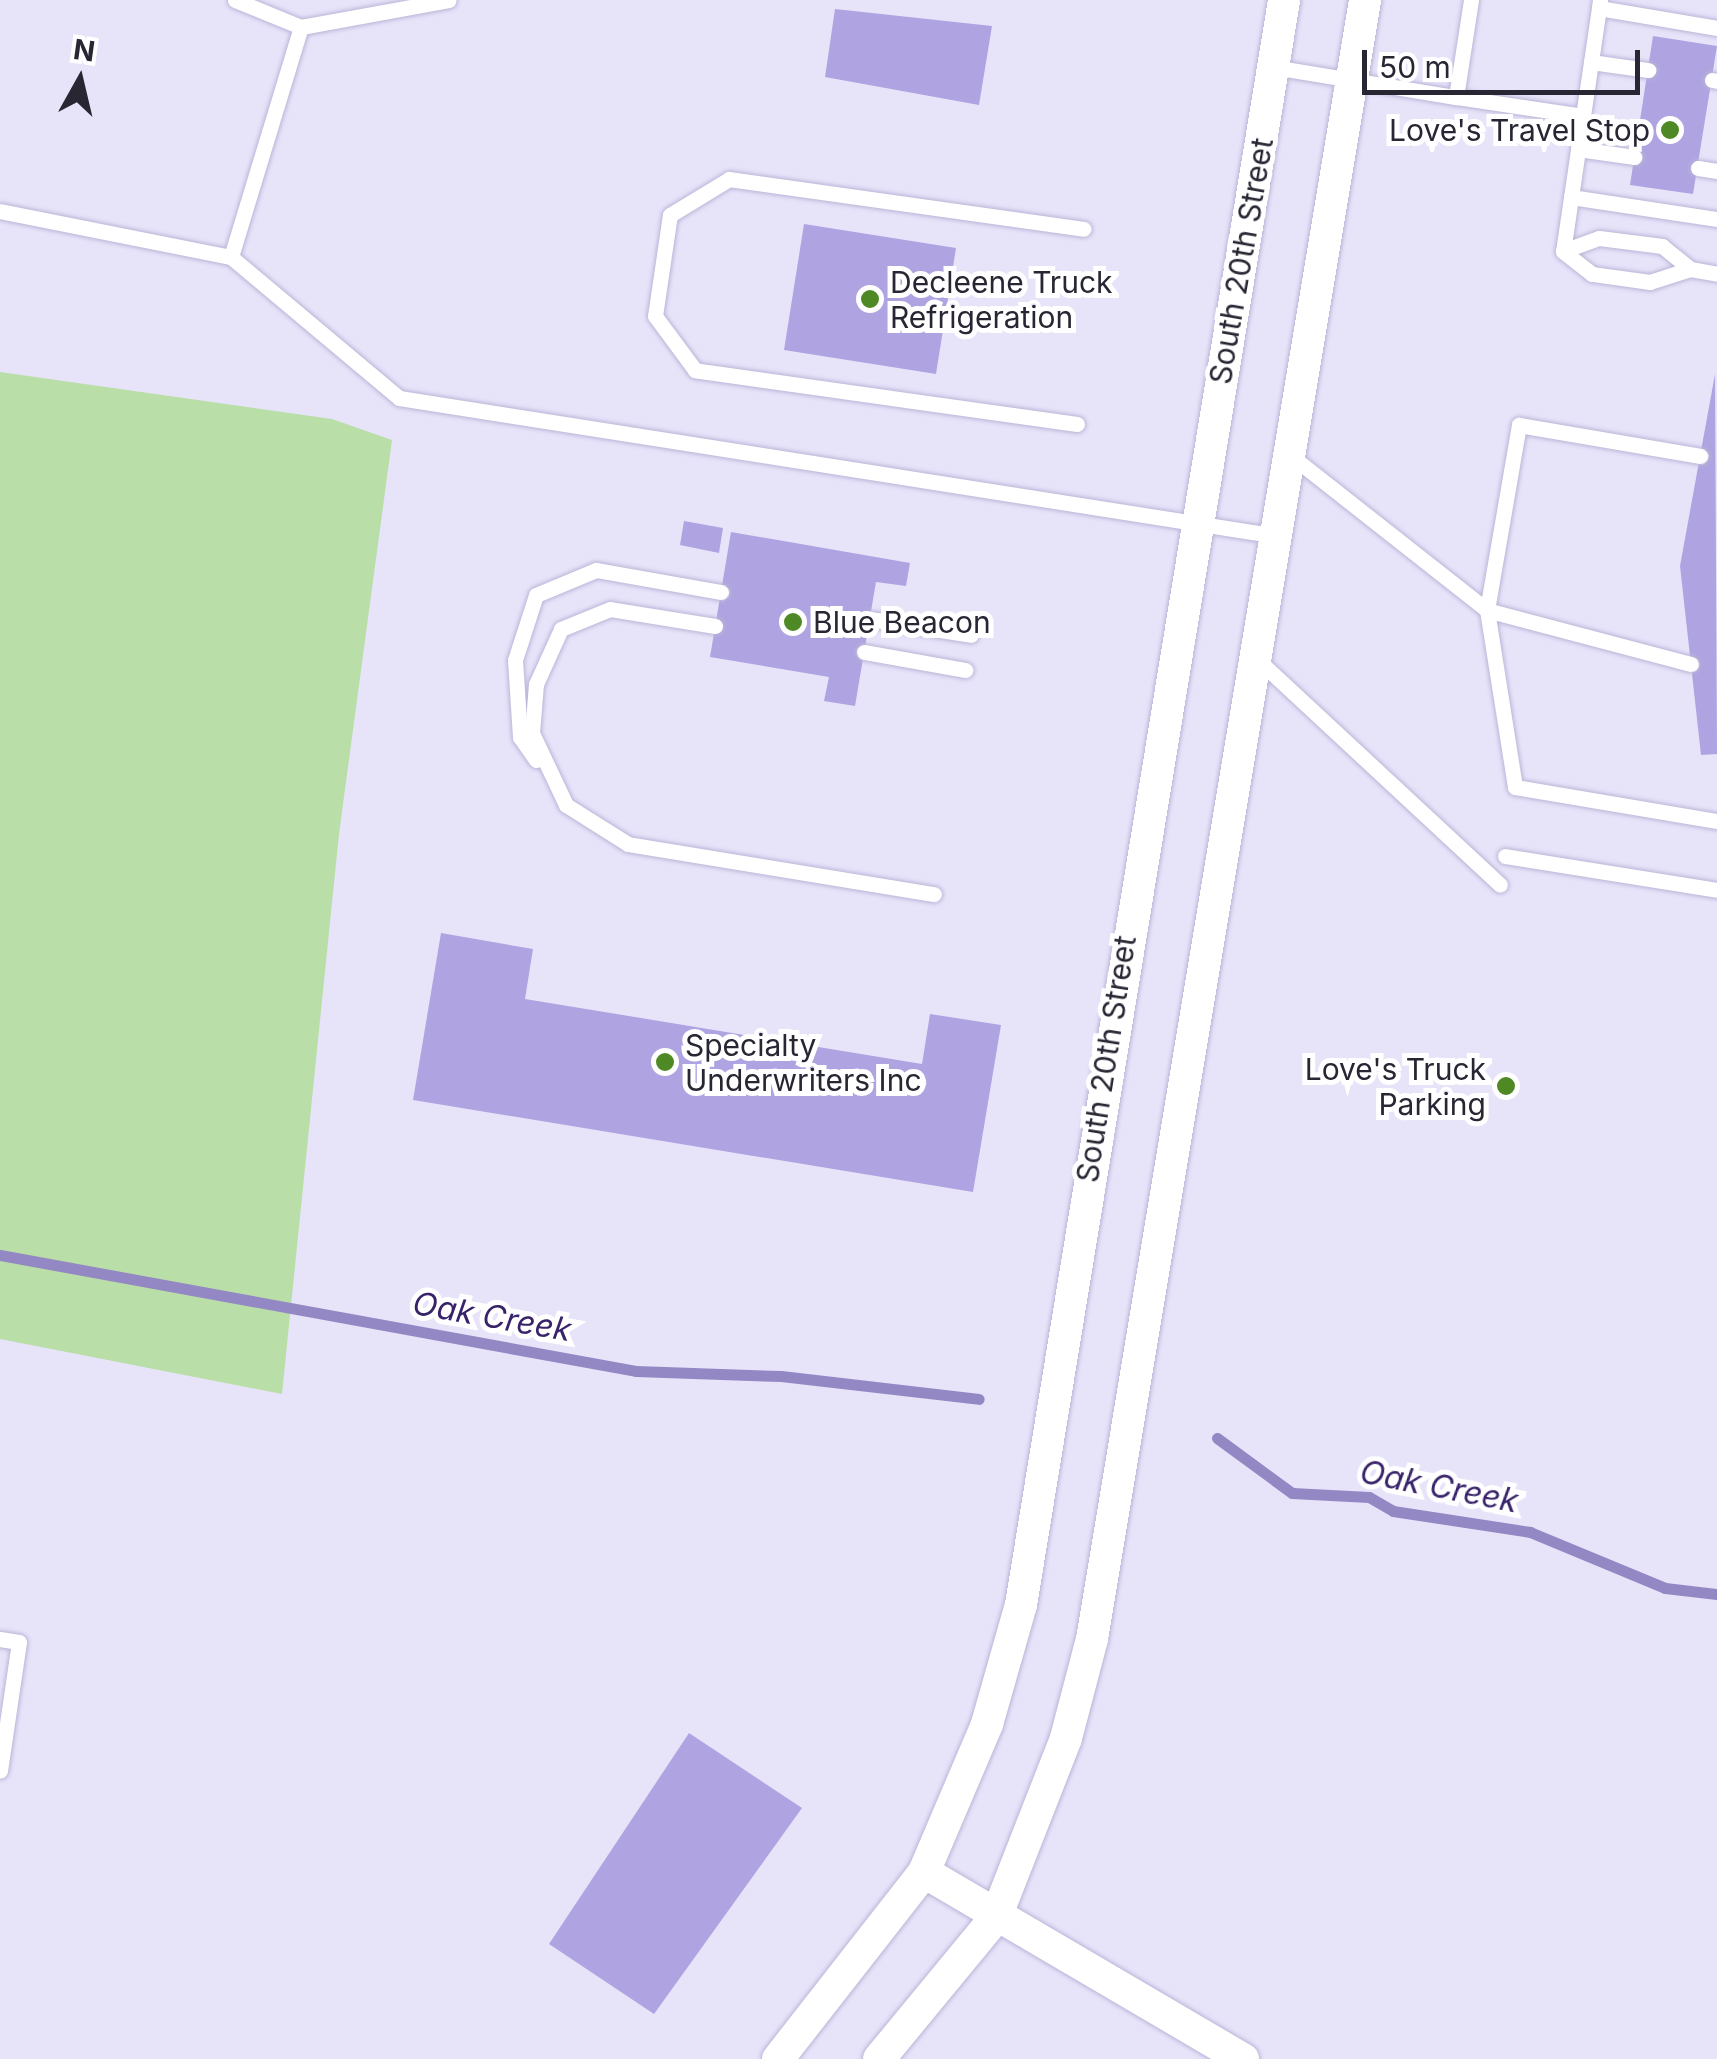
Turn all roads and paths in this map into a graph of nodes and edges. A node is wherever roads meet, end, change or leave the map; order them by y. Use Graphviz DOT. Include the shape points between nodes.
graph roads {
  1 [pos="235,0"];
  2 [pos="449,0"];
  3 [pos="1284,0"];
  4 [pos="1365,0"];
  5 [pos="1471,0"];
  6 [pos="1599,4"];
  7 [pos="301,27"];
  8 [pos="1717,28"];
  9 [pos="1591,62"];
  10 [pos="1274,66"];
  11 [pos="1648,70"];
  12 [pos="1354,81"];
  13 [pos="1456,97"];
  14 [pos="1583,116"];
  15 [pos="1578,148"];
  16 [pos="1634,157"];
  17 [pos="1698,168"];
  18 [pos="1717,170"];
  19 [pos="1571,197"];
  20 [pos="0,211"];
  21 [pos="1717,219"];
  22 [pos="1083,230"];
  23 [pos="1563,251"];
  24 [pos="231,256"];
  25 [pos="1690,270"];
  26 [pos="1717,274"];
  27 [pos="1077,424"];
  28 [pos="1290,454"];
  29 [pos="1700,456"];
  30 [pos="1194,522"];
  31 [pos="1276,536"];
  32 [pos="721,592"];
  33 [pos="1487,610"];
  34 [pos="870,619"];
  35 [pos="715,626"];
  36 [pos="971,636"];
  37 [pos="864,652"];
  38 [pos="1256,658"];
  39 [pos="1690,664"];
  40 [pos="965,670"];
  41 [pos="566,805"];
  42 [pos="1717,821"];
  43 [pos="1505,856"];
  44 [pos="1500,885"];
  45 [pos="1717,890"];
  46 [pos="934,894"];
  47 [pos="0,1639"];
  48 [pos="0,1771"];
  49 [pos="924,1872"];
  50 [pos="996,1917"];
  51 [pos="778,2059"];
  52 [pos="879,2059"];
  53 [pos="1243,2059"];
  1 -- 7 [label="lane"];
  2 -- 7 [label="lane"];
  3 -- 10 [label="street, South 20th Street"];
  4 -- 12 [label="street"];
  5 -- 13 [label="lane"];
  6 -- 8 [label="lane"];
  6 -- 9 [label="lane"];
  7 -- 24 [label="lane"];
  9 -- 11 [label="lane"];
  9 -- 14 [label="lane"];
  10 -- 12 [label="lane"];
  10 -- 30 [label="street, South 20th Street"];
  12 -- 13 [label="lane"];
  12 -- 28 [label="street"];
  13 -- 14 [label="lane"];
  14 -- 15 [label="lane"];
  15 -- 16 [label="lane"];
  15 -- 19 [label="lane"];
  17 -- 18 [label="lane"];
  19 -- 21 [label="lane"];
  19 -- 23 [label="lane"];
  20 -- 24 [label="lane"];
  22 -- 27 [label="lane" via="729,178 670,215 655,316 695,370"];
  23 -- 25 [label="lane" via="1592,274 1650,282"];
  23 -- 25 [label="lane" via="1599,238 1662,246"];
  24 -- 30 [label="lane" via="399,398"];
  25 -- 26 [label="lane"];
  28 -- 31 [label="street"];
  28 -- 33 [label="lane"];
  29 -- 33 [label="lane" via="1519,425"];
  30 -- 31 [label="lane"];
  30 -- 49 [label="street, South 20th Street" via="1021,1604 987,1724"];
  31 -- 38 [label="street"];
  32 -- 41 [label="lane" via="596,570 536,595 515,660 520,737"];
  33 -- 39 [label="lane"];
  33 -- 42 [label="lane" via="1515,787"];
  34 -- 36 [label="lane"];
  35 -- 41 [label="lane" via="610,609 561,629 536,684 532,733"];
  37 -- 40 [label="lane"];
  38 -- 44 [label="lane"];
  38 -- 50 [label="street" via="1092,1639 1054,1772"];
  41 -- 46 [label="lane" via="628,844"];
  43 -- 45 [label="lane"];
  47 -- 48 [label="lane" via="20,1642"];
  49 -- 50 [label="street"];
  49 -- 51 [label="street, South 20th Street"];
  50 -- 52 [label="street"];
  50 -- 53 [label="street"];
}
